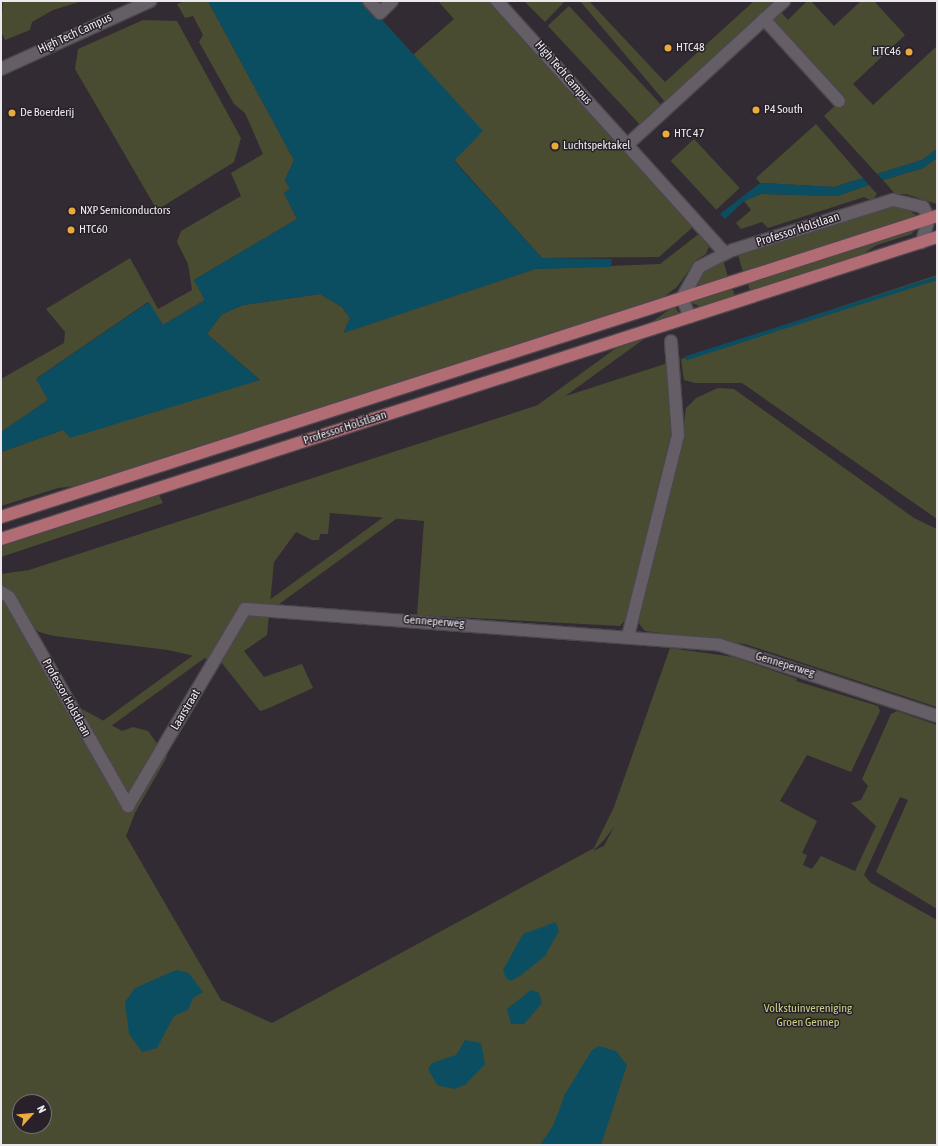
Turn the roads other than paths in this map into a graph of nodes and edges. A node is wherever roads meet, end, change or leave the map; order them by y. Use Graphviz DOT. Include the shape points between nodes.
graph roads {
  1 [pos="150,1"];
  2 [pos="369,1"];
  3 [pos="392,1"];
  4 [pos="497,1"];
  5 [pos="784,1"];
  6 [pos="764,19"];
  7 [pos="1,69"];
  8 [pos="838,101"];
  9 [pos="627,145"];
  10 [pos="933,217"];
  11 [pos="937,237"];
  12 [pos="921,243"];
  13 [pos="725,253"];
  14 [pos="682,298"];
  15 [pos="690,317"];
  16 [pos="671,341"];
  17 [pos="1,517"];
  18 [pos="1,539"];
  19 [pos="1,592"];
  20 [pos="243,613"];
  21 [pos="628,636"];
  22 [pos="937,716"];
  23 [pos="128,806"];
  1 -- 7 [label="street, High Tech Campus"];
  2 -- 3 [label="street" via="380,13"];
  4 -- 9 [label="street, High Tech Campus"];
  5 -- 6 [label="street"];
  6 -- 8 [label="street"];
  6 -- 9 [label="street"];
  9 -- 13 [label="street, High Tech Campus"];
  10 -- 12 [label="street"];
  10 -- 13 [label="street, Professor Holstlaan" via="923,207 893,200"];
  10 -- 14 [label="main road, Professor Holstlaan"];
  11 -- 12 [label="main road, Professor Holstlaan"];
  12 -- 15 [label="main road, Professor Holstlaan"];
  13 -- 14 [label="street, Professor Holstlaan" via="698,267"];
  14 -- 15 [label="street"];
  14 -- 17 [label="main road, Professor Holstlaan"];
  15 -- 18 [label="main road, Professor Holstlaan"];
  16 -- 21 [label="street" via="678,435"];
  19 -- 23 [label="street, Professor Holstlaan" via="9,597"];
  20 -- 21 [label="street, Genneperweg" via="245,609"];
  20 -- 23 [label="street, Laarstraat"];
  21 -- 22 [label="street, Genneperweg" via="720,645"];
}
